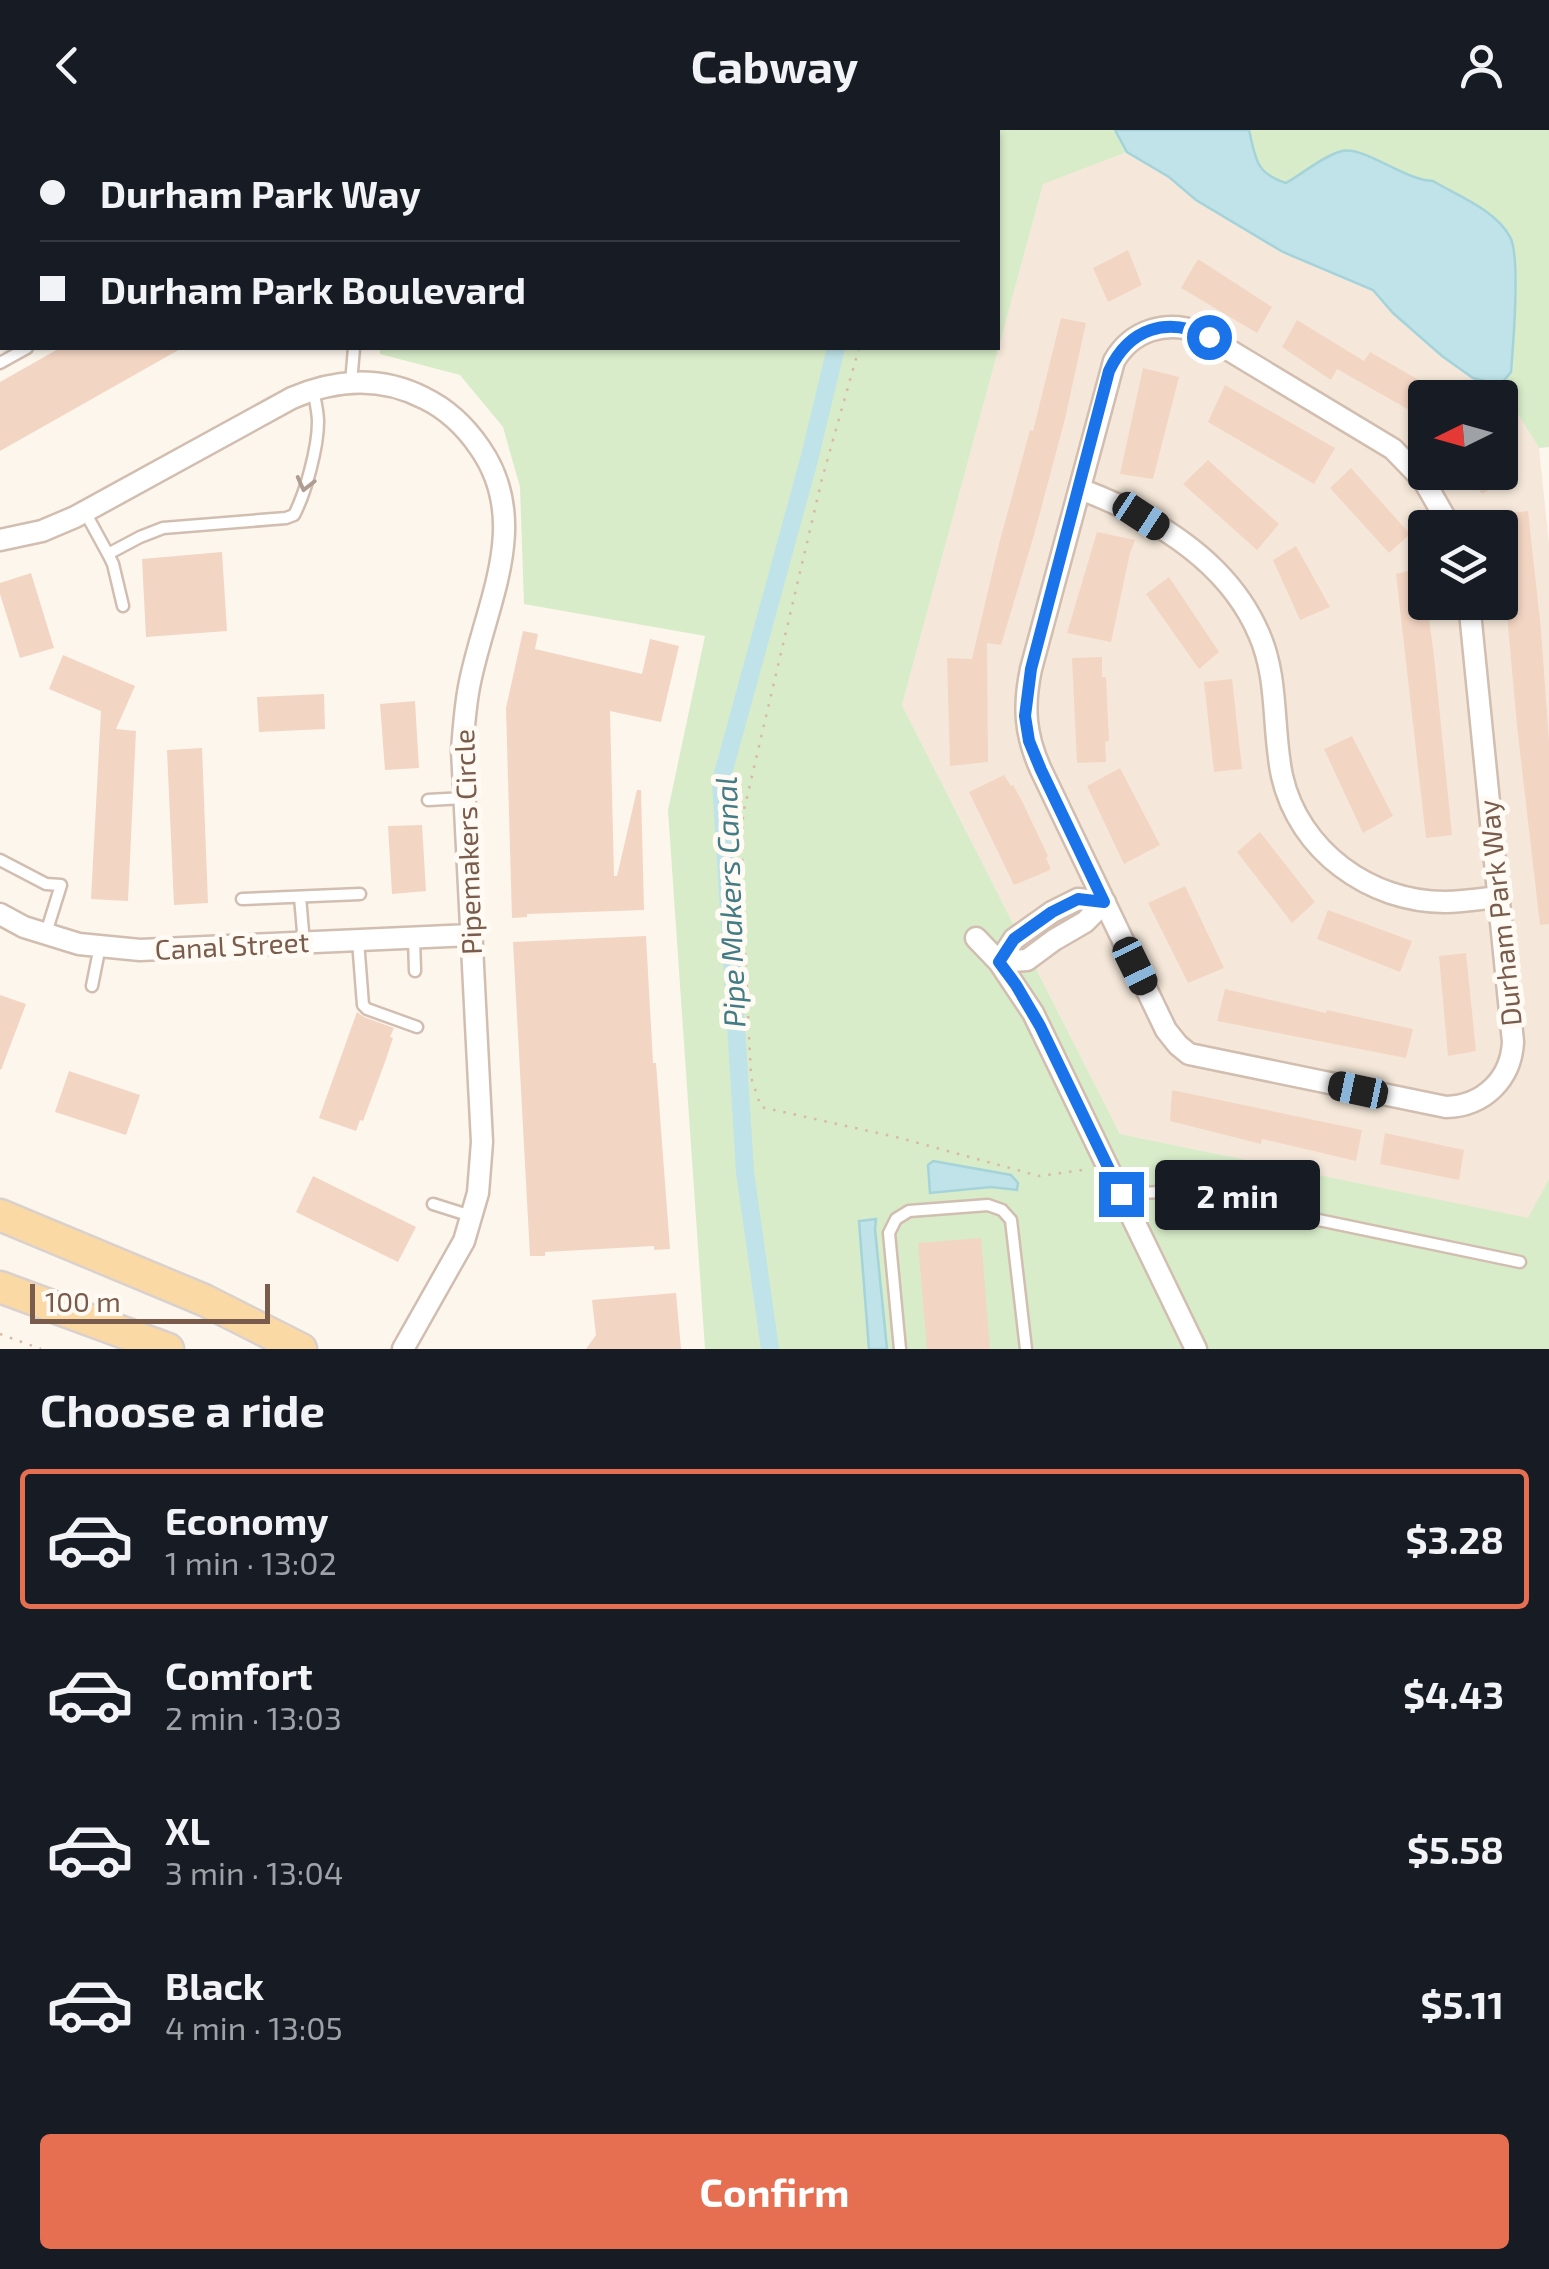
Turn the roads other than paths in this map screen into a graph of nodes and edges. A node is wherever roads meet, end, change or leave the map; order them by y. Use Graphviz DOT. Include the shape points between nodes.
graph roads {
  1 [pos="23,350"];
  2 [pos="354,350"];
  3 [pos="0,363"];
  4 [pos="351,383"];
  5 [pos="313,389"];
  6 [pos="1080,489"];
  7 [pos="1440,510"];
  8 [pos="85,512"];
  9 [pos="0,540"];
  10 [pos="108,554"];
  11 [pos="122,606"];
  12 [pos="1470,620"];
  13 [pos="465,798"];
  14 [pos="428,800"];
  15 [pos="0,860"];
  16 [pos="360,894"];
  17 [pos="300,897"];
  18 [pos="1498,897"];
  19 [pos="242,899"];
  20 [pos="1104,902"];
  21 [pos="0,914"];
  22 [pos="1034,924"];
  23 [pos="46,934"];
  24 [pos="470,935"];
  25 [pos="414,937"];
  26 [pos="976,938"];
  27 [pos="358,940"];
  28 [pos="304,942"];
  29 [pos="1048,944"];
  30 [pos="100,946"];
  31 [pos="999,962"];
  32 [pos="415,972"];
  33 [pos="92,986"];
  34 [pos="418,1026"];
  35 [pos="1121,1194"];
  36 [pos="433,1204"];
  37 [pos="0,1215"];
  38 [pos="471,1216"];
  39 [pos="0,1228"];
  40 [pos="1520,1262"];
  41 [pos="138,1272"];
  42 [pos="0,1287"];
  43 [pos="168,1349"];
  44 [pos="301,1349"];
  45 [pos="403,1349"];
  46 [pos="900,1349"];
  47 [pos="1026,1349"];
  48 [pos="1196,1349"];
  1 -- 3 [label="lane"];
  2 -- 4 [label="lane"];
  4 -- 5 [label="street, Pipemakers Circle"];
  4 -- 13 [label="street, Pipemakers Circle" via="375,382 439,405 476,441 502,494 503,553 464,712"];
  5 -- 8 [label="street, Pipemakers Circle"];
  5 -- 10 [label="lane, one-way" via="316,440 294,515 163,528"];
  6 -- 7 [label="street, Durham Park Way" via="1114,361 1142,334 1179,326 1209,337 1393,449"];
  6 -- 18 [label="street" via="1128,508 1194,550 1242,603 1270,664 1286,789 1304,828 1335,862 1371,885 1412,899"];
  6 -- 20 [label="street, Durham Park Way" via="1031,669 1025,716 1034,755"];
  8 -- 9 [label="street, Pipemakers Circle"];
  8 -- 10 [label="lane"];
  10 -- 11 [label="lane"];
  12 -- 18 [label="street, Durham Park Way"];
  13 -- 14 [label="lane"];
  13 -- 24 [label="street, Pipemakers Circle"];
  15 -- 23 [label="lane" via="60,885"];
  16 -- 17 [label="lane"];
  17 -- 19 [label="lane"];
  17 -- 28 [label="lane"];
  18 -- 20 [label="street, Durham Park Way" via="1511,1063 1486,1094 1446,1108 1189,1054 1166,1030"];
  20 -- 22 [label="street" via="1078,899"];
  20 -- 29 [label="street"];
  21 -- 23 [label="street, Canal Street"];
  22 -- 29 [label="street"];
  22 -- 31 [label="street"];
  23 -- 30 [label="street, Canal Street"];
  24 -- 25 [label="street, Canal Street"];
  24 -- 38 [label="street, Pipemakers Circle" via="482,1142"];
  25 -- 27 [label="street, Canal Street"];
  25 -- 32 [label="lane"];
  26 -- 31 [label="street"];
  27 -- 28 [label="street, Canal Street"];
  27 -- 34 [label="lane" via="363,1004"];
  28 -- 30 [label="street, Canal Street"];
  29 -- 31 [label="street" via="1027,960"];
  30 -- 33 [label="lane"];
  31 -- 35 [label="street" via="1040,1026"];
  35 -- 40 [label="lane" via="1180,1191"];
  35 -- 48 [label="street"];
  36 -- 38 [label="lane"];
  37 -- 41 [label="main road"];
  38 -- 45 [label="street, Pipemakers Circle"];
  39 -- 41 [label="main road" via="114,1274"];
  41 -- 44 [label="main road"];
  42 -- 43 [label="main road"];
  46 -- 47 [label="lane" via="889,1234 896,1219 909,1211 988,1205 1011,1220"];
}
